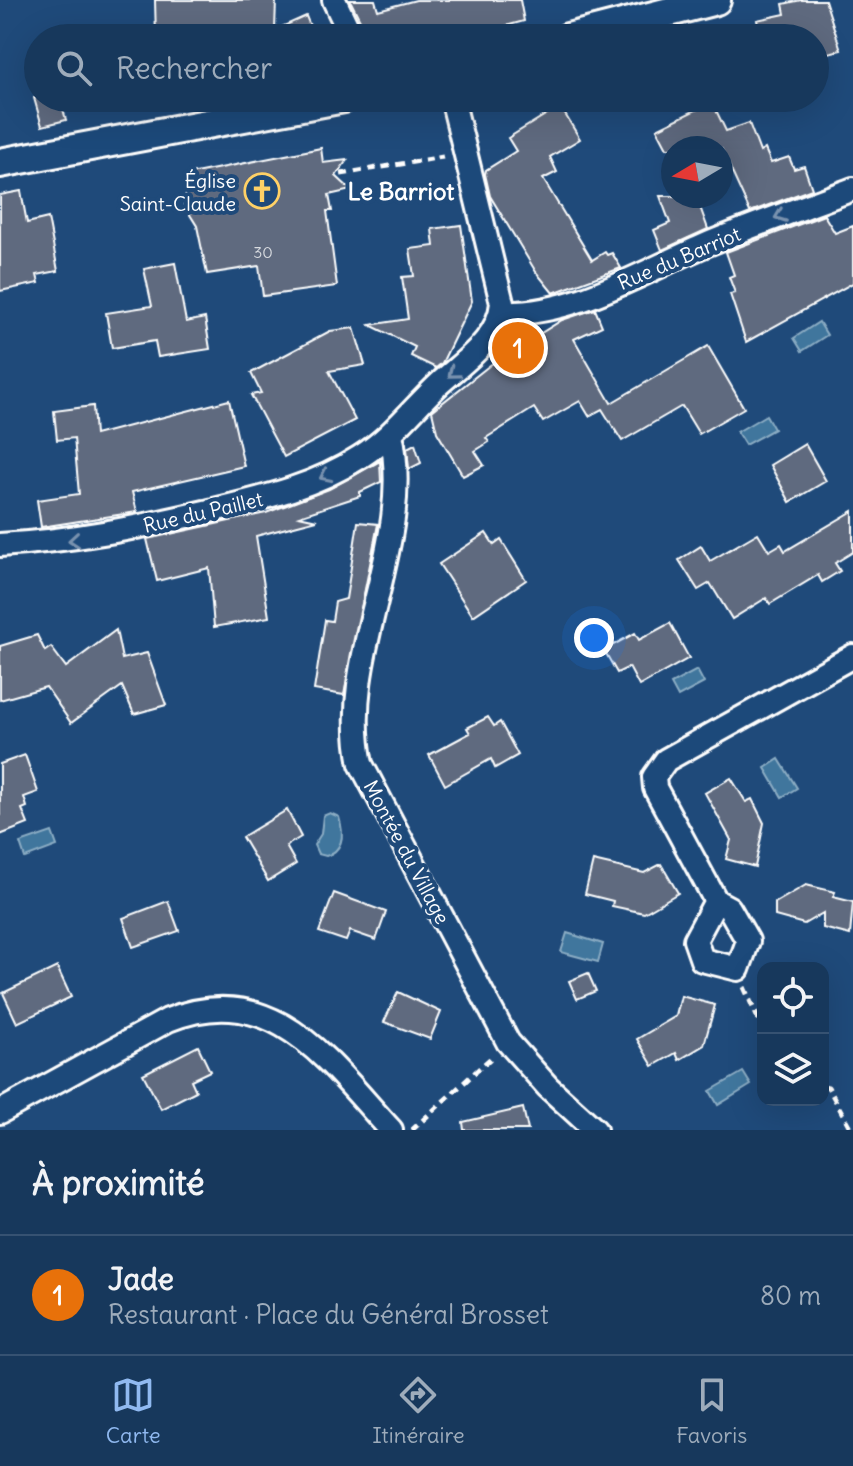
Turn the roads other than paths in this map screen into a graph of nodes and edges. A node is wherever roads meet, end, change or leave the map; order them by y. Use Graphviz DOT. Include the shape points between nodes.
graph roads {
  1 [pos="334,0"];
  2 [pos="716,0"];
  3 [pos="345,24"];
  4 [pos="623,24"];
  5 [pos="270,112"];
  6 [pos="455,112"];
  7 [pos="0,163"];
  8 [pos="853,189"];
  9 [pos="501,313"];
  10 [pos="391,434"];
  11 [pos="0,545"];
  12 [pos="853,656"];
  13 [pos="716,901"];
  14 [pos="0,1112"];
  15 [pos="391,1130"];
  16 [pos="595,1130"];
  1 -- 3 [label="street"];
  2 -- 4 [label="street"];
  5 -- 7 [label="street"];
  6 -- 9 [label="street"];
  8 -- 9 [label="street, Rue du Barriot, one-way" via="585,298 525,314"];
  9 -- 10 [label="street, Rue du Paillet, one-way" via="472,357"];
  10 -- 11 [label="street, Rue du Paillet, one-way" via="361,457 292,491 86,539"];
  10 -- 16 [label="street, Montée du Village" via="395,451 389,534 358,690 355,735 361,764 508,1042"];
  12 -- 13 [label="street" via="666,760 654,777 655,788"];
  13 -- 13 [label="street" via="695,940 702,960 738,969 748,941 729,908"];
  14 -- 15 [label="street" via="160,1024 190,1013 226,1009 266,1016 305,1037"];
}
